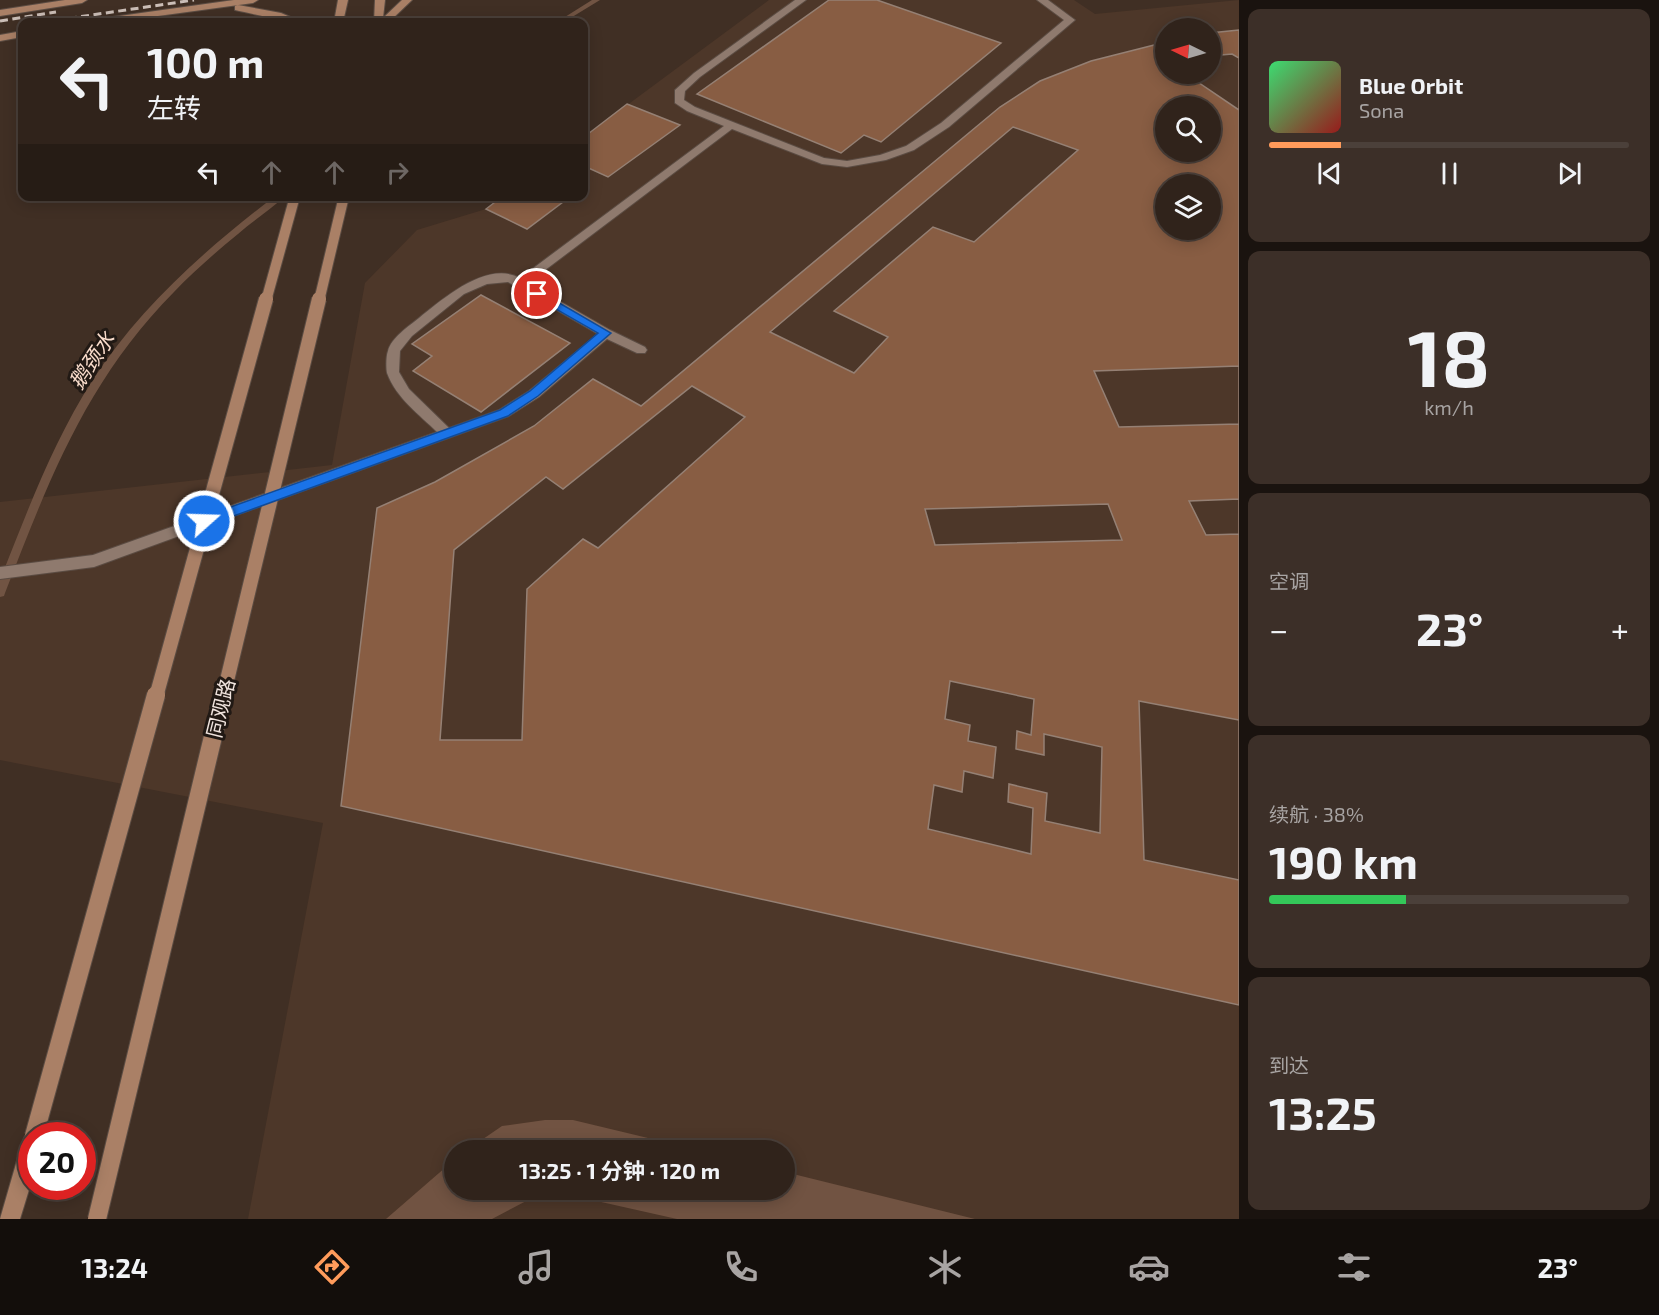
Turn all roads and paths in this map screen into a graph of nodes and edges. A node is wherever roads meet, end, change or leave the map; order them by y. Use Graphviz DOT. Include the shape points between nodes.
graph roads {
  1 [pos="82,0"];
  2 [pos="253,0"];
  3 [pos="343,0"];
  4 [pos="381,0"];
  5 [pos="407,0"];
  6 [pos="801,0"];
  7 [pos="1042,0"];
  8 [pos="205,7"];
  9 [pos="0,13"];
  10 [pos="127,18"];
  11 [pos="284,18"];
  12 [pos="340,18"];
  13 [pos="379,18"];
  14 [pos="388,18"];
  15 [pos="18,35"];
  16 [pos="0,38"];
  17 [pos="731,125"];
  18 [pos="294,201"];
  19 [pos="343,201"];
  20 [pos="520,284"];
  21 [pos="606,333"];
  22 [pos="641,350"];
  23 [pos="447,434"];
  24 [pos="0,573"];
  25 [pos="38,1122"];
  26 [pos="18,1191"];
  27 [pos="10,1219"];
  28 [pos="97,1219"];
  1 -- 9 [label="street"];
  2 -- 8 [label="street"];
  3 -- 12 [label="street"];
  4 -- 13 [label="street"];
  5 -- 14 [label="street"];
  6 -- 17 [label="lane" via="680,90 679,101"];
  7 -- 17 [label="lane" via="1070,20 945,125 910,148 882,158 839,164"];
  8 -- 10 [label="street"];
  8 -- 11 [label="street" via="261,11"];
  15 -- 16 [label="street"];
  17 -- 20 [label="lane"];
  18 -- 25 [label="street, bridge"];
  19 -- 28 [label="street, 同观路, bridge"];
  20 -- 21 [label="lane"];
  20 -- 23 [label="lane" via="510,278 485,280 460,291 408,333 394,350 393,372 404,392"];
  21 -- 22 [label="lane"];
  21 -- 23 [label="lane" via="504,413"];
  23 -- 24 [label="lane" via="94,561"];
  26 -- 27 [label="street"];
}
